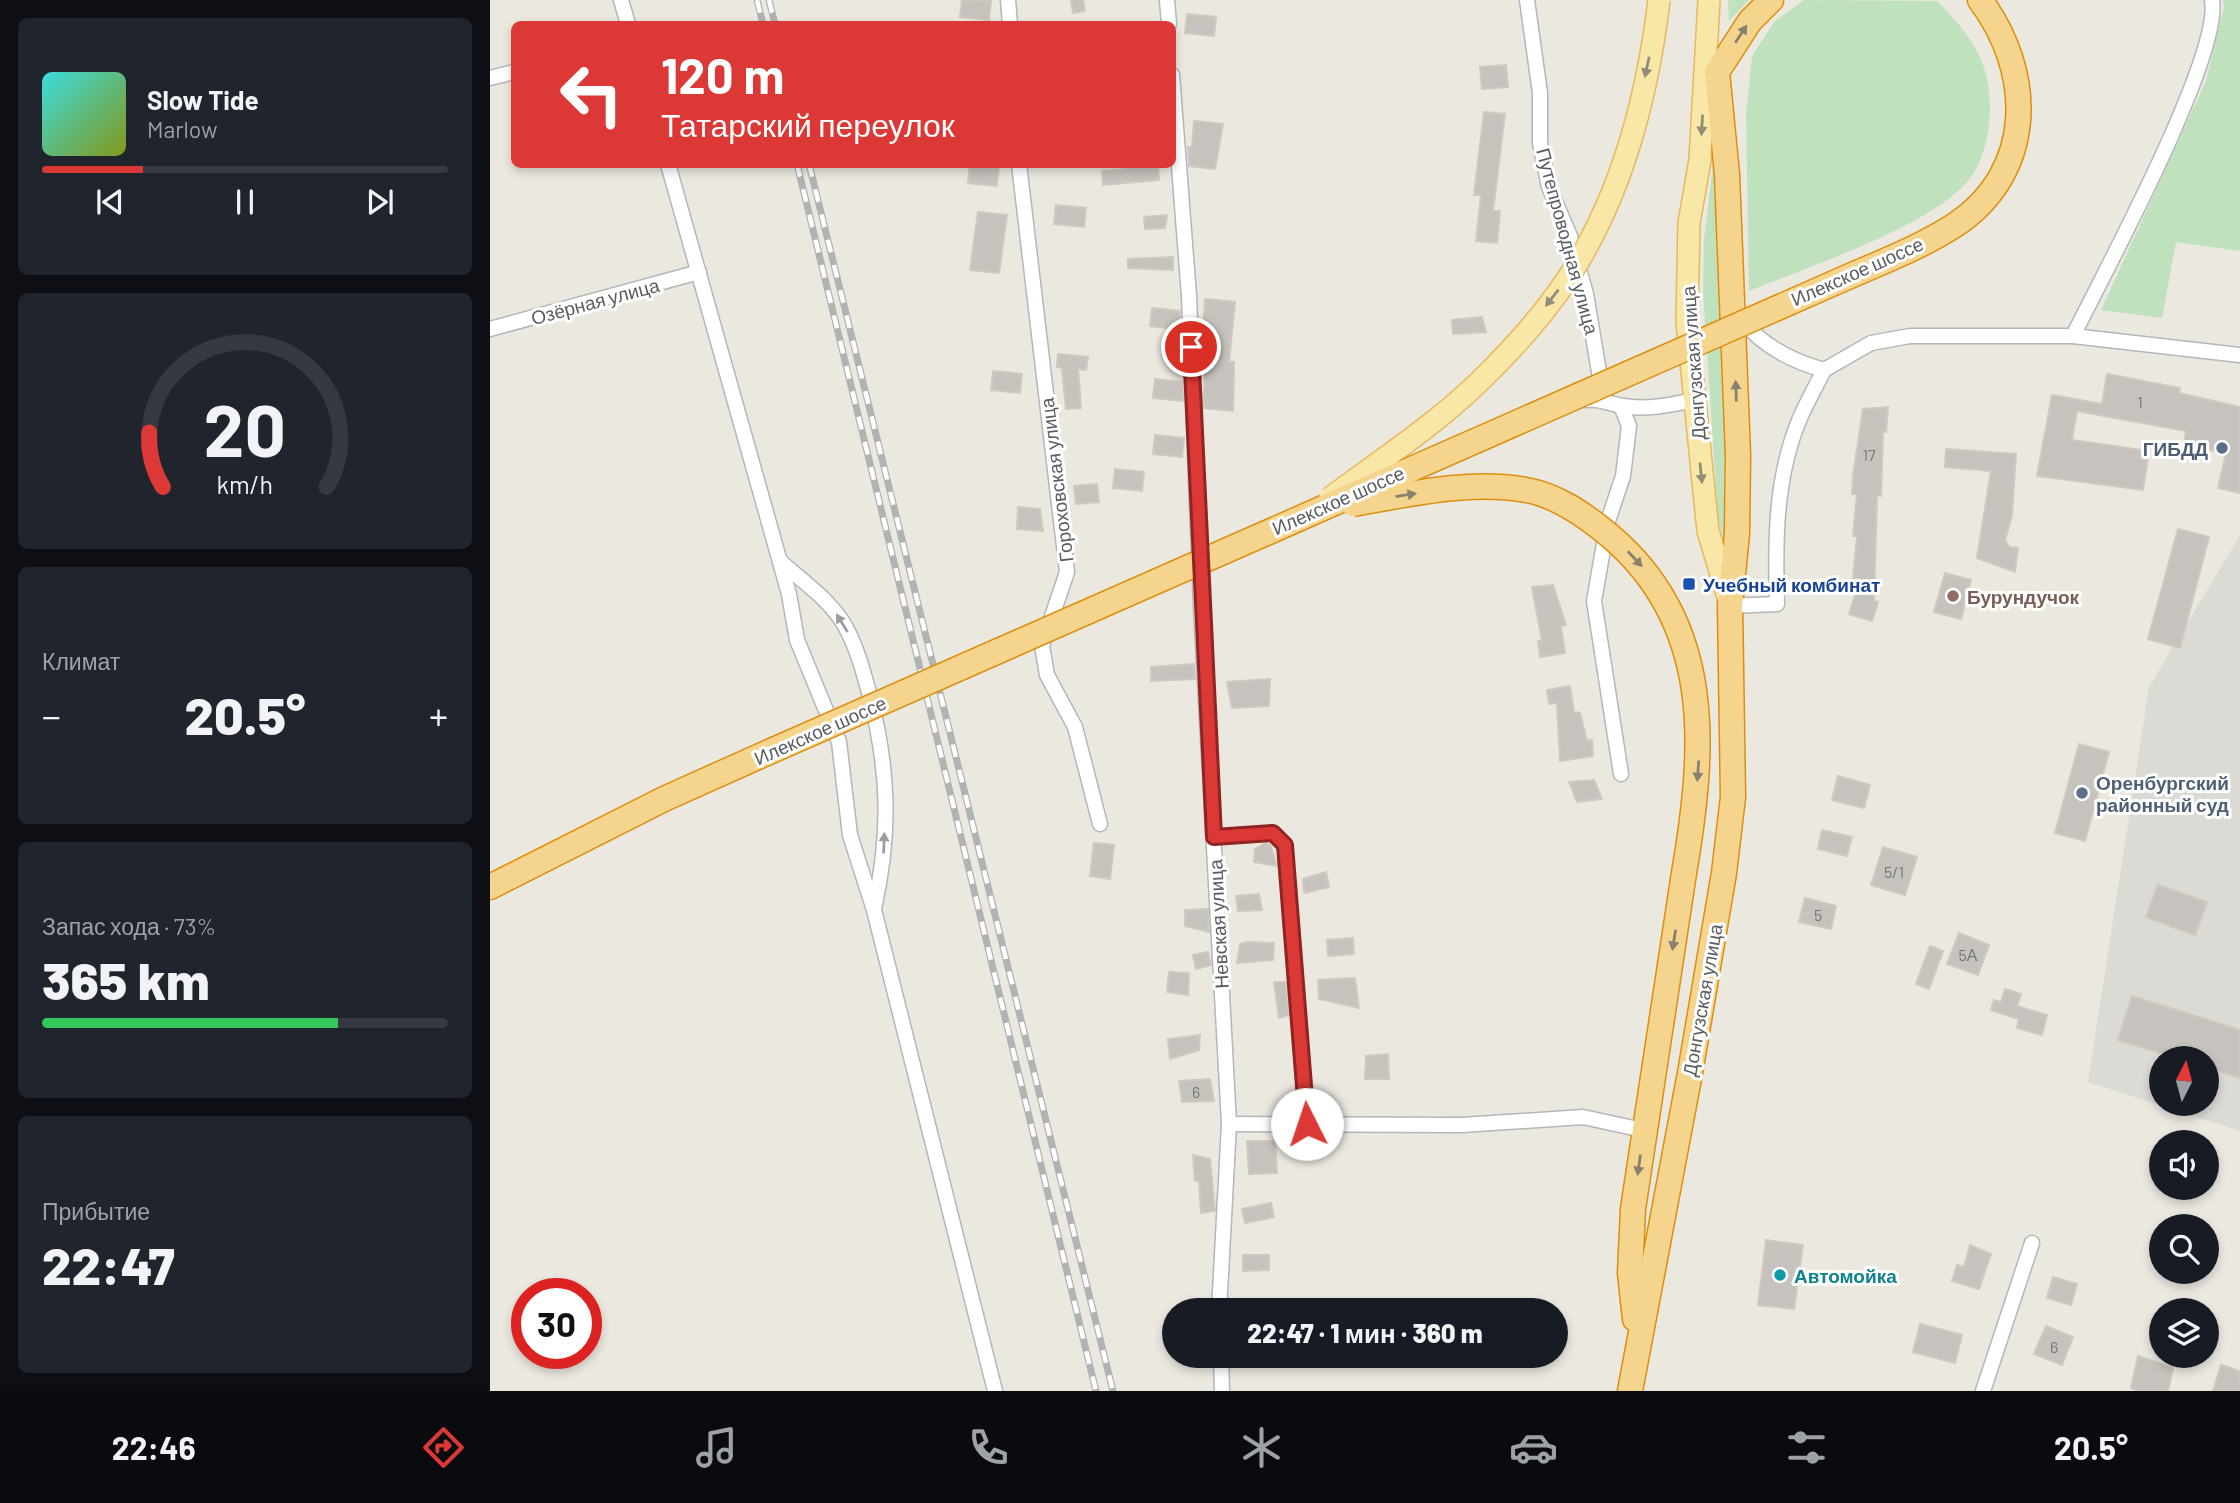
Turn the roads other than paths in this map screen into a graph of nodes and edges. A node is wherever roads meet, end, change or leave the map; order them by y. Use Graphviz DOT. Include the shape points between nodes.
graph roads {
  1 [pos="621,0"];
  2 [pos="1008,0"];
  3 [pos="1167,0"];
  4 [pos="1527,0"];
  5 [pos="1659,0"];
  6 [pos="1709,0"];
  7 [pos="1771,0"];
  8 [pos="1980,0"];
  9 [pos="2211,0"];
  10 [pos="627,21"];
  11 [pos="1010,21"];
  12 [pos="1169,21"];
  13 [pos="1709,33"];
  14 [pos="1717,72"];
  15 [pos="511,73"];
  16 [pos="490,78"];
  17 [pos="1176,127"];
  18 [pos="669,168"];
  19 [pos="1019,168"];
  20 [pos="699,272"];
  21 [pos="1733,309"];
  22 [pos="490,329"];
  23 [pos="2073,336"];
  24 [pos="2240,355"];
  25 [pos="1824,370"];
  26 [pos="1602,398"];
  27 [pos="1694,400"];
  28 [pos="1621,406"];
  29 [pos="1314,510"];
  30 [pos="1200,551"];
  31 [pos="778,558"];
  32 [pos="1730,606"];
  33 [pos="1050,617"];
  34 [pos="1621,774"];
  35 [pos="1100,824"];
  36 [pos="1214,837"];
  37 [pos="490,887"];
  38 [pos="874,910"];
  39 [pos="1307,1124"];
  40 [pos="1229,1125"];
  41 [pos="1643,1130"];
  42 [pos="2032,1243"];
  43 [pos="1220,1298"];
  44 [pos="1638,1345"];
  45 [pos="1221,1368"];
  46 [pos="995,1391"];
  47 [pos="1222,1391"];
  48 [pos="1630,1391"];
  49 [pos="1983,1391"];
  1 -- 10 [label="street"];
  2 -- 11 [label="street"];
  3 -- 12 [label="street"];
  4 -- 26 [label="street, Путепроводная улица" via="1540,93 1540,143 1549,187 1570,236 1586,294"];
  5 -- 29 [label="main road, one-way, bridge" via="1650,57 1624,158 1586,250 1521,337 1480,381 1433,422"];
  6 -- 13 [label="main road, Донгузская улица"];
  14 -- 7 [label="highway, one-way" via="1750,21"];
  8 -- 29 [label="highway, Илекское шоссе, bridge" via="1997,23 2017,78 2018,127 2005,168 1986,197 1955,225 1906,251"];
  9 -- 23 [label="street" via="2214,12 2195,79"];
  13 -- 14 [label="main road, Донгузская улица"];
  13 -- 27 [label="main road, Донгузская улица, one-way" via="1686,276"];
  14 -- 21 [label="highway, Донгузская улица"];
  15 -- 16 [label="street"];
  17 -- 30 [label="street, Невская улица"];
  18 -- 20 [label="street"];
  19 -- 33 [label="street, Гороховская улица" via="1067,572"];
  20 -- 22 [label="street, Озёрная улица"];
  20 -- 31 [label="street"];
  21 -- 25 [label="street" via="1752,334 1802,364"];
  32 -- 21 [label="highway, Донгузская улица, one-way" via="1737,520"];
  23 -- 24 [label="street"];
  23 -- 25 [label="street" via="1910,336 1871,343"];
  25 -- 32 [label="street" via="1799,420 1784,469 1775,537 1777,604"];
  26 -- 28 [label="street"];
  26 -- 30 [label="street" via="1548,403"];
  27 -- 28 [label="street" via="1658,407"];
  27 -- 32 [label="main road, Донгузская улица, one-way" via="1708,531"];
  28 -- 34 [label="street" via="1629,426 1623,476 1608,521 1594,601"];
  29 -- 37 [label="highway, Илекское шоссе, bridge" via="760,756"];
  29 -- 41 [label="highway, one-way, bridge" via="1455,487 1529,490 1571,507 1635,557 1661,591 1692,675 1699,762"];
  30 -- 33 [label="street"];
  30 -- 36 [label="street, Невская улица"];
  31 -- 38 [label="street" via="797,640 839,742 850,835"];
  38 -- 31 [label="street, one-way" via="883,871 887,783 865,678 842,621"];
  32 -- 44 [label="highway, Донгузская улица" via="1733,797 1727,848"];
  33 -- 35 [label="street, Гороховская улица" via="1042,646 1047,675 1075,727"];
  36 -- 39 [label="street" via="1273,833 1285,845"];
  36 -- 40 [label="street, Невская улица"];
  38 -- 46 [label="street"];
  39 -- 40 [label="street"];
  39 -- 41 [label="street" via="1462,1125 1583,1117"];
  40 -- 43 [label="street, Невская улица"];
  41 -- 44 [label="highway, one-way" via="1630,1273"];
  42 -- 49 [label="street"];
  44 -- 48 [label="highway, Донгузская улица"];
  45 -- 47 [label="street"];
}
